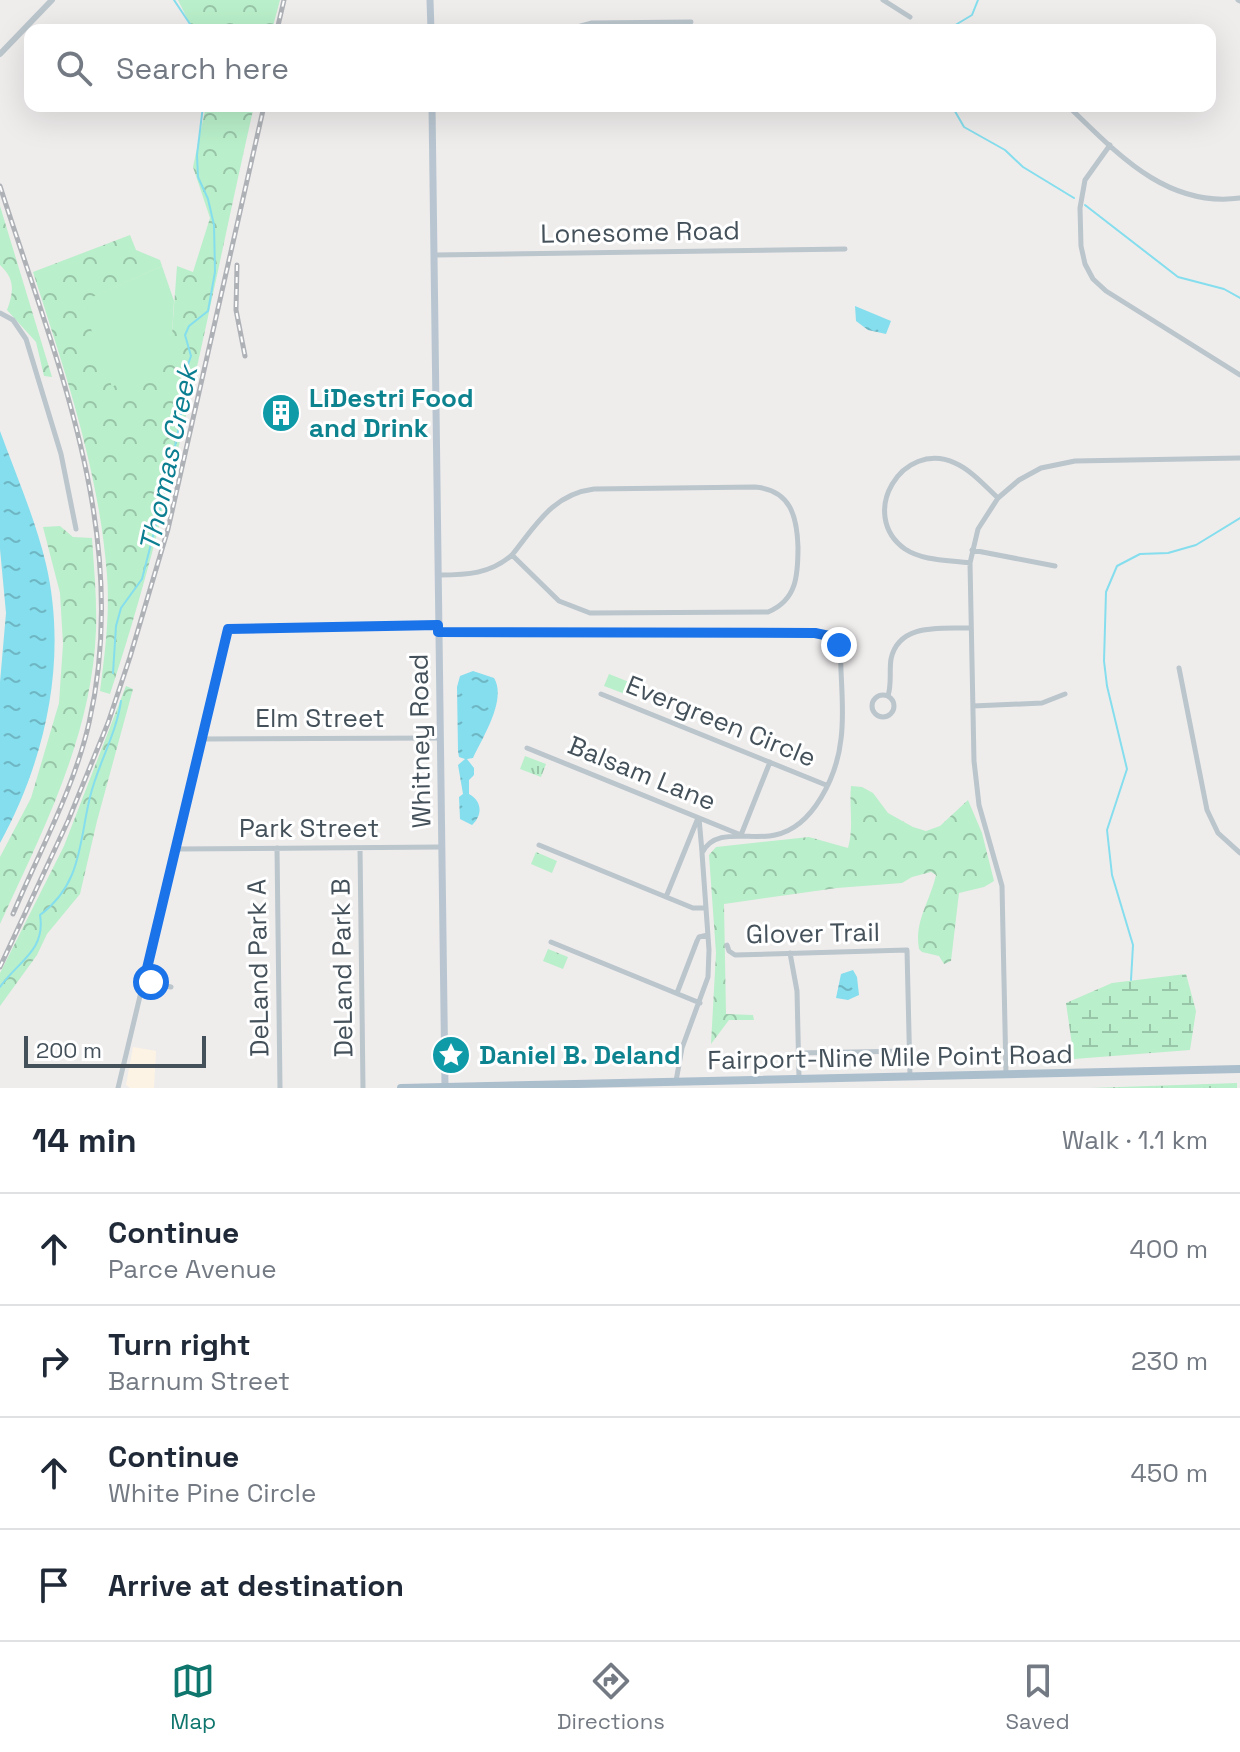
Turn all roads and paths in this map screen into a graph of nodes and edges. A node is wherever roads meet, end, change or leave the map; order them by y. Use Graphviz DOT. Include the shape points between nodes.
graph roads {
  1 [pos="52,0"];
  2 [pos="430,0"];
  3 [pos="883,0"];
  4 [pos="910,17"];
  5 [pos="691,22"];
  6 [pos="29,24"];
  7 [pos="431,24"];
  8 [pos="588,24"];
  9 [pos="24,29"];
  10 [pos="0,54"];
  11 [pos="432,112"];
  12 [pos="1074,112"];
  13 [pos="1110,145"];
  14 [pos="1240,198"];
  15 [pos="845,249"];
  16 [pos="435,255"];
  17 [pos="0,313"];
  18 [pos="1240,375"];
  19 [pos="1240,458"];
  20 [pos="998,498"];
  21 [pos="76,529"];
  22 [pos="972,550"];
  23 [pos="512,555"];
  24 [pos="970,563"];
  25 [pos="1055,566"];
  26 [pos="438,575"];
  27 [pos="971,628"];
  28 [pos="438,629"];
  29 [pos="1179,668"];
  30 [pos="601,694"];
  31 [pos="1065,694"];
  32 [pos="888,696"];
  33 [pos="973,706"];
  34 [pos="440,738"];
  35 [pos="201,739"];
  36 [pos="527,748"];
  37 [pos="770,762"];
  38 [pos="827,785"];
  39 [pos="699,818"];
  40 [pos="741,835"];
  41 [pos="539,845"];
  42 [pos="441,847"];
  43 [pos="277,848"];
  44 [pos="360,848"];
  45 [pos="176,849"];
  46 [pos="702,853"];
  47 [pos="1240,853"];
  48 [pos="666,897"];
  49 [pos="706,908"];
  50 [pos="708,935"];
  51 [pos="551,942"];
  52 [pos="727,945"];
  53 [pos="790,953"];
  54 [pos="144,981"];
  55 [pos="171,987"];
  56 [pos="677,993"];
  57 [pos="700,1003"];
  58 [pos="909,1051"];
  59 [pos="798,1053"];
  60 [pos="1240,1069"];
  61 [pos="1006,1074"];
  62 [pos="910,1076"];
  63 [pos="799,1078"];
  64 [pos="676,1082"];
  65 [pos="118,1088"];
  66 [pos="280,1088"];
  67 [pos="363,1088"];
  68 [pos="401,1088"];
  69 [pos="445,1088"];
  1 -- 6 [label="street"];
  2 -- 7 [label="main road"];
  3 -- 4 [label="street"];
  5 -- 8 [label="street"];
  9 -- 10 [label="street"];
  11 -- 16 [label="main road, Whitney Road"];
  12 -- 13 [label="street"];
  13 -- 14 [label="street" via="1175,192 1210,200"];
  13 -- 18 [label="street" via="1089,172 1081,198 1081,246 1089,272 1106,291"];
  15 -- 16 [label="street, Lonesome Road"];
  16 -- 26 [label="main road, Whitney Road"];
  17 -- 21 [label="street" via="13,320 26,339 61,454"];
  19 -- 20 [label="street" via="1052,464 1019,480"];
  20 -- 22 [label="street" via="983,519"];
  20 -- 24 [label="street" via="955,462 941,459 914,462 890,485 885,518 899,544 924,557"];
  22 -- 24 [label="street"];
  22 -- 25 [label="street"];
  23 -- 23 [label="street" via="559,601 575,609 598,614 761,613 775,609 794,589 797,522 774,491 755,487 594,489 564,497 551,507"];
  23 -- 26 [label="street" via="483,573"];
  24 -- 27 [label="street"];
  26 -- 28 [label="main road, Whitney Road"];
  27 -- 32 [label="street" via="920,630 902,640 891,658"];
  27 -- 33 [label="street"];
  28 -- 34 [label="main road, Whitney Road"];
  28 -- 35 [label="street" via="228,629"];
  28 -- 38 [label="street" via="828,634 841,650 842,727"];
  29 -- 47 [label="street" via="1207,810 1218,833"];
  30 -- 37 [label="street, Evergreen Circle"];
  31 -- 33 [label="street" via="1042,703"];
  32 -- 32 [label="street" via="873,701 876,715 892,712"];
  33 -- 61 [label="street" via="979,805 1002,886"];
  34 -- 35 [label="street, Elm Street"];
  34 -- 42 [label="main road, Whitney Road"];
  35 -- 45 [label="street"];
  36 -- 39 [label="street, Balsam Lane"];
  37 -- 38 [label="street, Evergreen Circle"];
  37 -- 40 [label="street"];
  38 -- 40 [label="street" via="816,805 785,832"];
  39 -- 40 [label="street, Balsam Lane"];
  39 -- 46 [label="street"];
  39 -- 48 [label="street"];
  40 -- 46 [label="street" via="710,842"];
  41 -- 48 [label="street"];
  42 -- 44 [label="street, Park Street"];
  42 -- 69 [label="main road, Whitney Road"];
  43 -- 44 [label="street, Park Street"];
  43 -- 45 [label="street, Park Street"];
  43 -- 66 [label="street, DeLand Park A"];
  44 -- 67 [label="street, DeLand Park B"];
  45 -- 54 [label="street"];
  46 -- 49 [label="street"];
  48 -- 49 [label="street"];
  49 -- 50 [label="street"];
  50 -- 56 [label="street" via="699,937"];
  50 -- 57 [label="street" via="710,965"];
  51 -- 56 [label="street"];
  52 -- 53 [label="street, Glover Trail" via="735,955"];
  53 -- 58 [label="street, Glover Trail" via="907,950"];
  53 -- 59 [label="street"];
  54 -- 55 [label="street"];
  54 -- 65 [label="street"];
  56 -- 57 [label="street"];
  57 -- 64 [label="street" via="682,1048"];
  58 -- 59 [label="street"];
  58 -- 62 [label="street"];
  59 -- 63 [label="street"];
  60 -- 61 [label="main road, Fairport-Nine Mile Point Road"];
  61 -- 62 [label="main road, Fairport-Nine Mile Point Road"];
  62 -- 63 [label="main road, Fairport-Nine Mile Point Road"];
  63 -- 64 [label="main road, Fairport-Nine Mile Point Road"];
  64 -- 69 [label="main road, Fairport-Nine Mile Point Road"];
  68 -- 69 [label="main road, Fairport-Nine Mile Point Road"];
}
